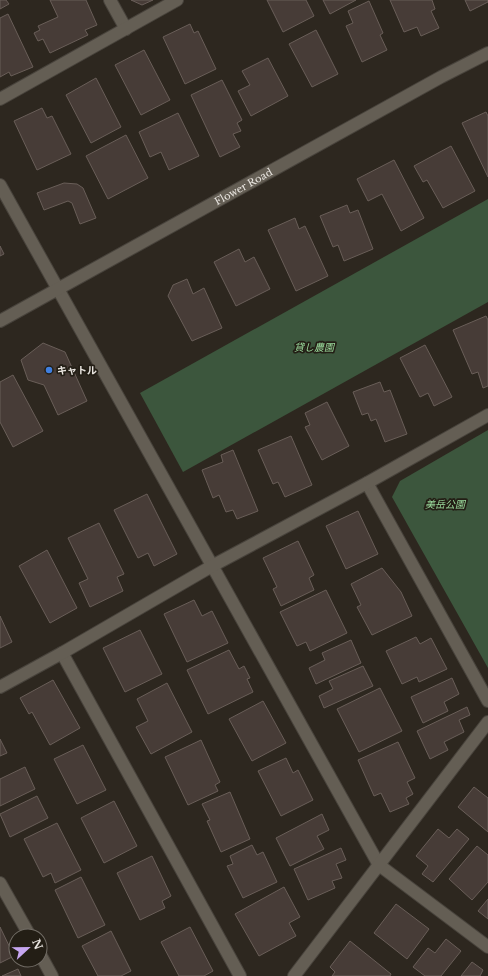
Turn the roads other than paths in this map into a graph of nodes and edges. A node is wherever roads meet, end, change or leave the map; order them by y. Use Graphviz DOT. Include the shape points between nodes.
graph roads {
  1 [pos="110,0"];
  2 [pos="177,0"];
  3 [pos="126,29"];
  4 [pos="488,53"];
  5 [pos="0,99"];
  6 [pos="0,184"];
  7 [pos="58,289"];
  8 [pos="0,321"];
  9 [pos="488,415"];
  10 [pos="367,483"];
  11 [pos="212,566"];
  12 [pos="62,654"];
  13 [pos="0,687"];
  14 [pos="488,701"];
  15 [pos="488,722"];
  16 [pos="379,865"];
  17 [pos="0,883"];
  18 [pos="25,928"];
  19 [pos="488,947"];
  20 [pos="240,976"];
  21 [pos="294,976"];
  1 -- 3 [label="street"];
  2 -- 3 [label="street"];
  3 -- 5 [label="street"];
  4 -- 7 [label="street, Flower Road"];
  6 -- 7 [label="street"];
  7 -- 8 [label="street, Flower Road"];
  7 -- 11 [label="street"];
  9 -- 10 [label="street"];
  10 -- 11 [label="street"];
  10 -- 14 [label="street"];
  11 -- 12 [label="street"];
  11 -- 16 [label="street"];
  12 -- 13 [label="street"];
  12 -- 20 [label="street"];
  15 -- 16 [label="street"];
  16 -- 19 [label="street"];
  16 -- 21 [label="street"];
  17 -- 18 [label="street"];
}
